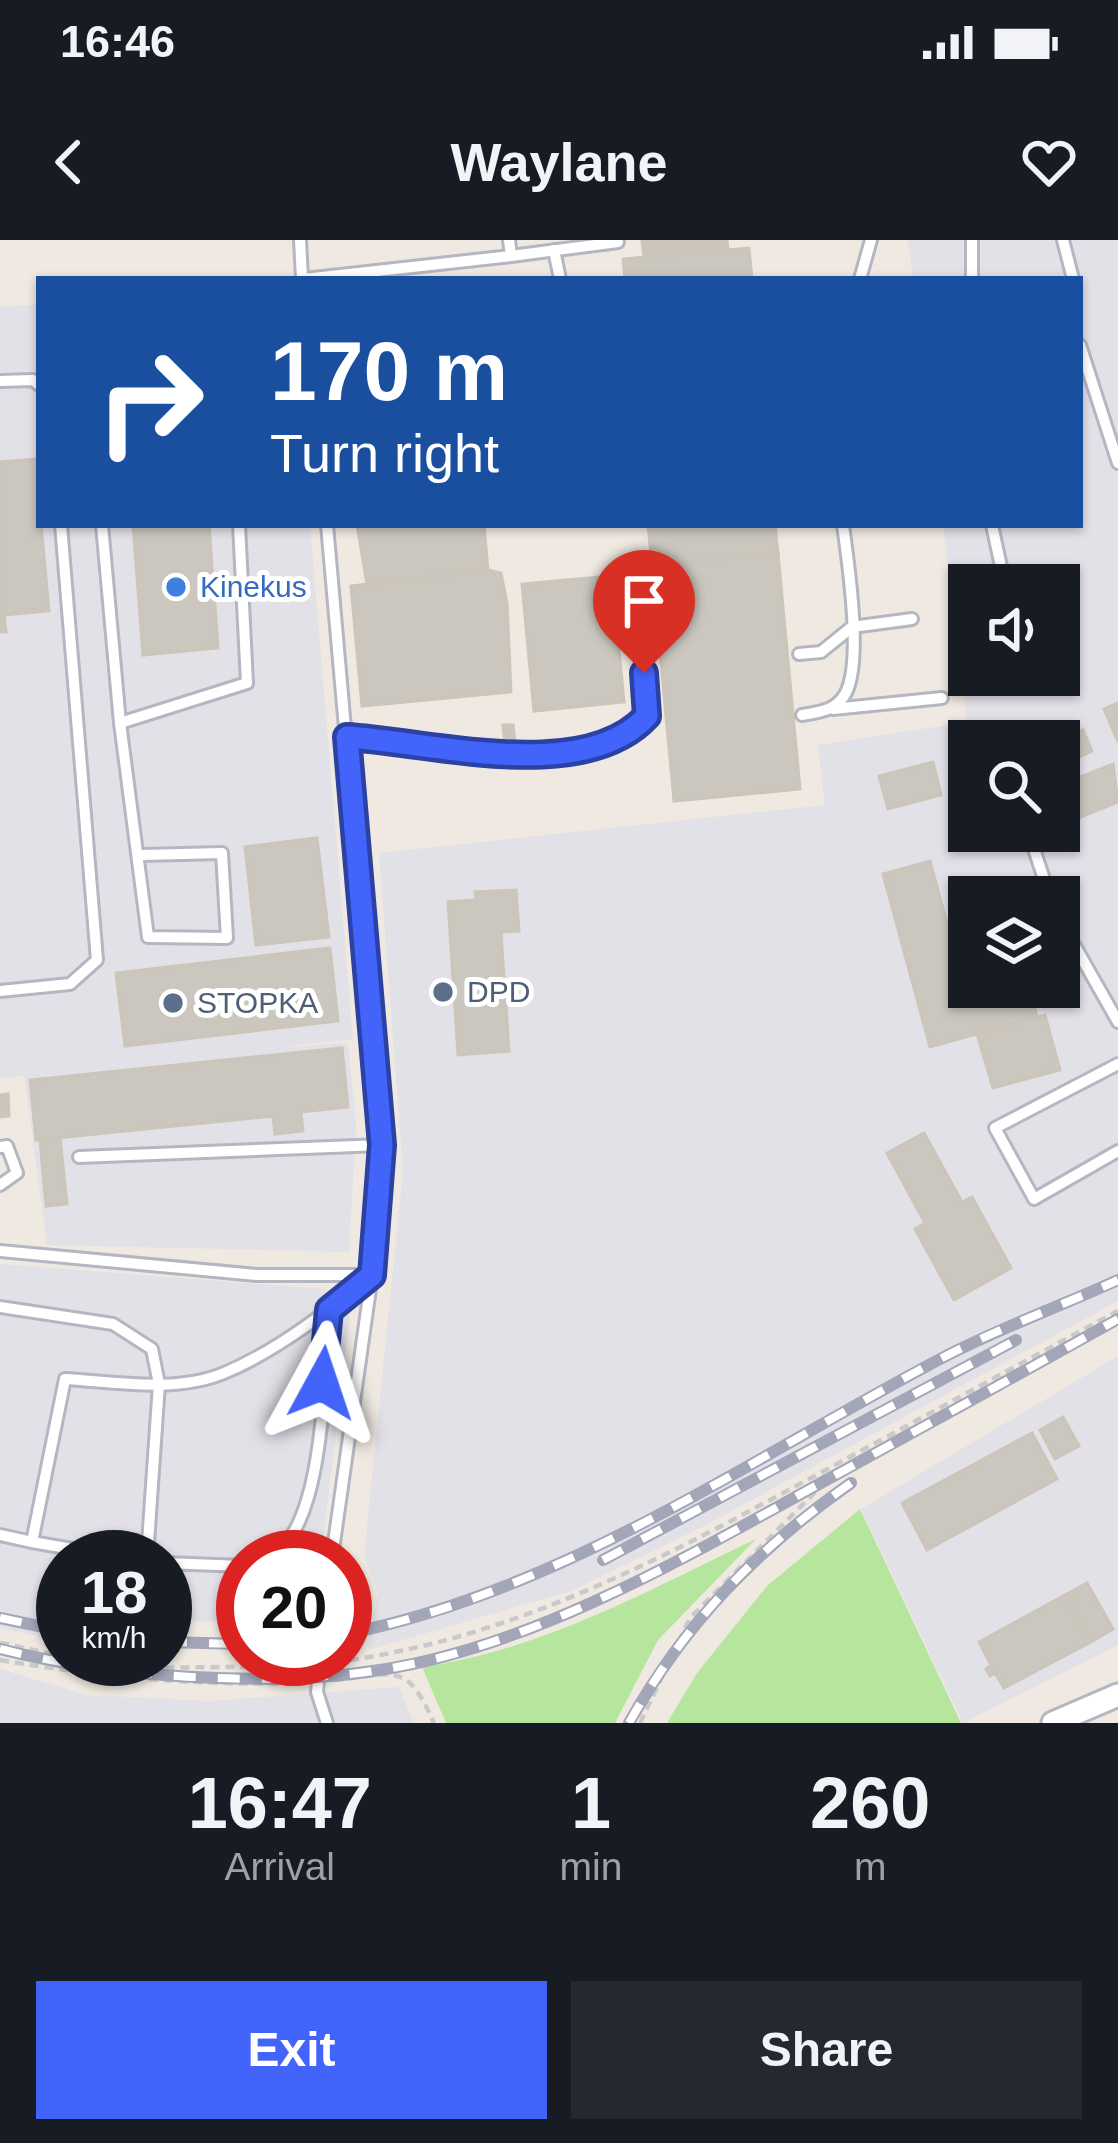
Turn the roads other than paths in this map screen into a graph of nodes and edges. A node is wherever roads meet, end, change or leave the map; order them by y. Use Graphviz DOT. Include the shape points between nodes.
graph roads {
  1 [pos="300,240"];
  2 [pos="509,240"];
  3 [pos="871,240"];
  4 [pos="972,240"];
  5 [pos="1063,240"];
  6 [pos="618,242"];
  7 [pos="554,250"];
  8 [pos="511,256"];
  9 [pos="303,276"];
  10 [pos="322,276"];
  11 [pos="559,276"];
  12 [pos="861,276"];
  13 [pos="972,276"];
  14 [pos="1072,276"];
  15 [pos="1083,354"];
  16 [pos="0,381"];
  17 [pos="36,382"];
  18 [pos="1118,463"];
  19 [pos="61,528"];
  20 [pos="102,528"];
  21 [pos="239,528"];
  22 [pos="327,528"];
  23 [pos="843,528"];
  24 [pos="993,528"];
  25 [pos="1000,564"];
  26 [pos="912,619"];
  27 [pos="851,627"];
  28 [pos="641,629"];
  29 [pos="799,654"];
  30 [pos="942,698"];
  31 [pos="833,709"];
  32 [pos="802,716"];
  33 [pos="120,723"];
  34 [pos="347,737"];
  35 [pos="142,855"];
  36 [pos="1080,955"];
  37 [pos="0,991"];
  38 [pos="1118,1022"];
  39 [pos="1118,1064"];
  40 [pos="382,1145"];
  41 [pos="0,1147"];
  42 [pos="1118,1151"];
  43 [pos="79,1156"];
  44 [pos="0,1185"];
  45 [pos="0,1251"];
  46 [pos="372,1275"];
  47 [pos="0,1307"];
  48 [pos="329,1310"];
  49 [pos="159,1384"];
  50 [pos="149,1530"];
  51 [pos="294,1530"];
  52 [pos="336,1530"];
  53 [pos="0,1535"];
  54 [pos="32,1542"];
  55 [pos="36,1543"];
  56 [pos="319,1686"];
  57 [pos="1118,1695"];
  58 [pos="327,1723"];
  59 [pos="1053,1723"];
  1 -- 9 [label="lane"];
  2 -- 8 [label="lane"];
  3 -- 12 [label="lane"];
  4 -- 13 [label="lane"];
  5 -- 14 [label="lane"];
  6 -- 7 [label="lane"];
  7 -- 8 [label="lane"];
  7 -- 11 [label="lane"];
  8 -- 10 [label="lane"];
  15 -- 18 [label="lane"];
  16 -- 17 [label="lane"];
  19 -- 37 [label="lane" via="97,960 70,983"];
  20 -- 33 [label="lane"];
  21 -- 33 [label="lane" via="247,683"];
  22 -- 34 [label="lane"];
  23 -- 27 [label="lane"];
  24 -- 25 [label="lane"];
  26 -- 27 [label="lane"];
  27 -- 29 [label="lane" via="820,652"];
  27 -- 31 [label="lane" via="848,693"];
  28 -- 34 [label="lane" via="647,716 627,738 513,759"];
  30 -- 31 [label="lane"];
  31 -- 32 [label="lane"];
  33 -- 35 [label="lane"];
  34 -- 40 [label="lane"];
  35 -- 35 [label="lane" via="148,938 227,938 222,853"];
  36 -- 38 [label="lane"];
  39 -- 42 [label="lane" via="994,1128 1034,1199"];
  40 -- 43 [label="lane"];
  40 -- 46 [label="lane"];
  41 -- 44 [label="lane" via="14,1156 17,1173"];
  45 -- 46 [label="lane" via="257,1275"];
  46 -- 48 [label="lane"];
  46 -- 52 [label="lane"];
  47 -- 49 [label="lane" via="113,1324 152,1349"];
  48 -- 49 [label="lane" via="222,1374"];
  48 -- 51 [label="lane" via="316,1456"];
  49 -- 50 [label="lane"];
  49 -- 54 [label="lane" via="65,1379"];
  53 -- 54 [label="lane"];
  54 -- 55 [label="lane"];
  56 -- 58 [label="lane"];
  57 -- 59 [label="street"];
}
